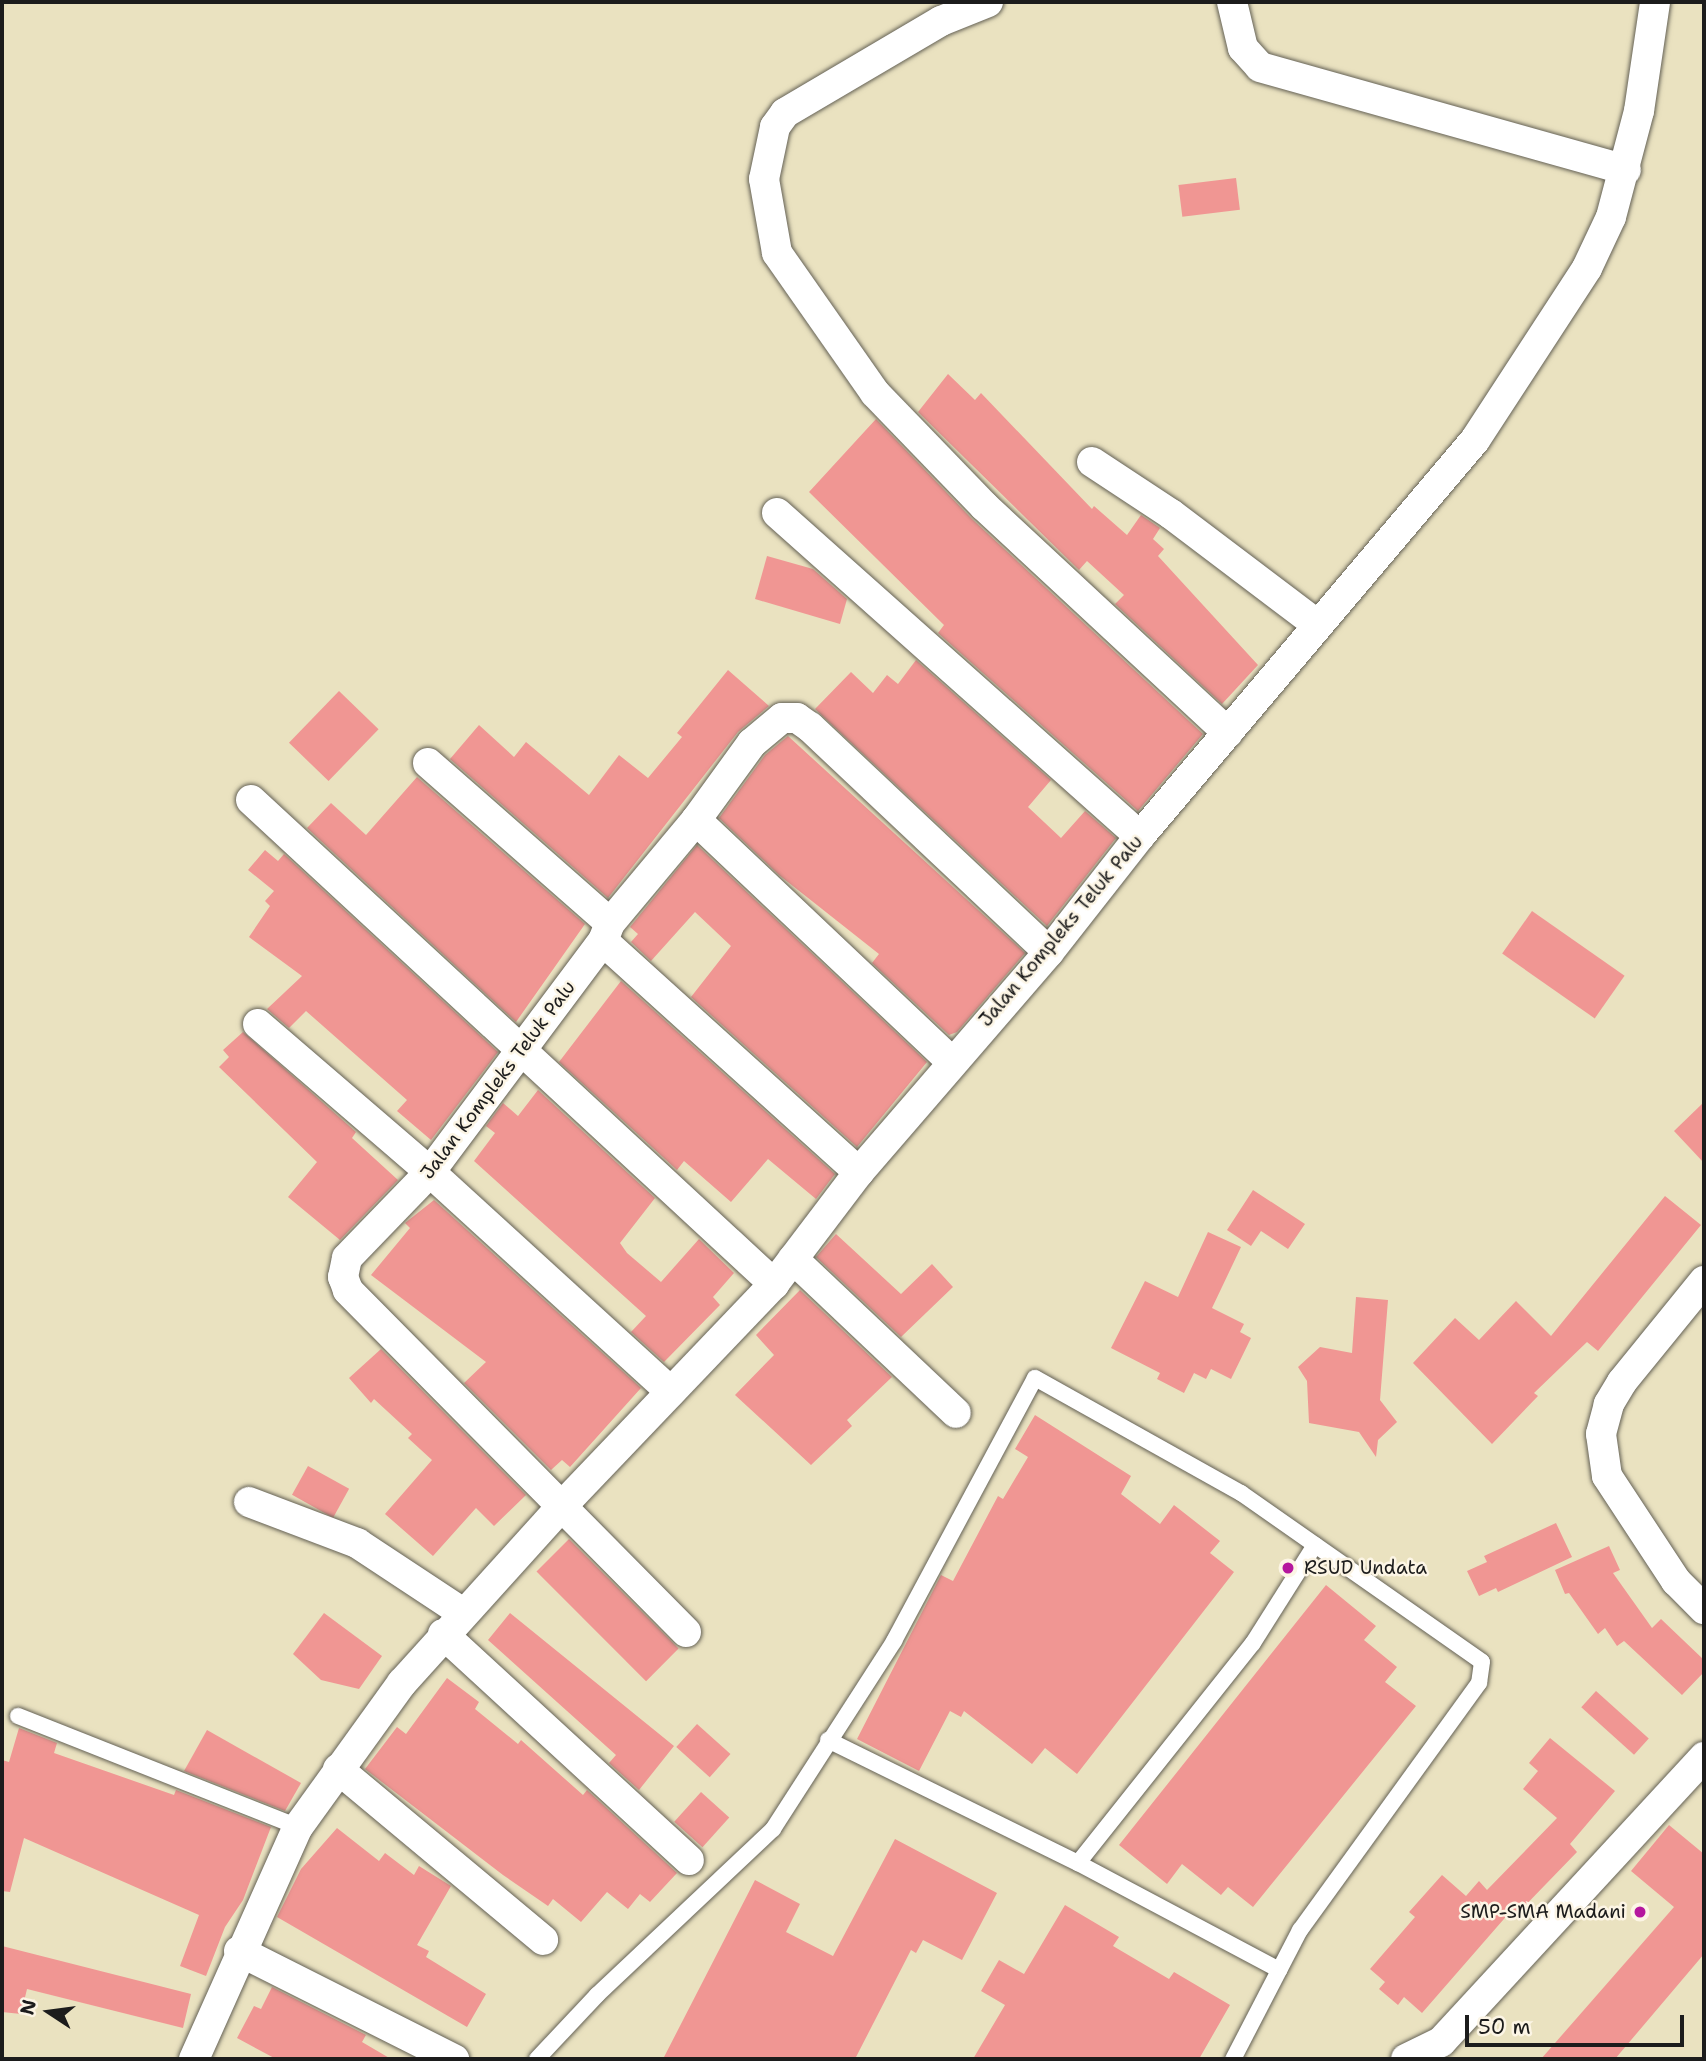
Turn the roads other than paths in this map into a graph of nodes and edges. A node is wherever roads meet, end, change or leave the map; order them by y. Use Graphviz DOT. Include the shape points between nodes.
graph roads {
  1 [pos="988,2"];
  2 [pos="1232,2"];
  3 [pos="1655,2"];
  4 [pos="1626,170"];
  5 [pos="1093,462"];
  6 [pos="777,513"];
  7 [pos="1318,625"];
  8 [pos="1228,733"];
  9 [pos="428,762"];
  10 [pos="251,800"];
  11 [pos="696,820"];
  12 [pos="1140,836"];
  13 [pos="607,932"];
  14 [pos="1049,952"];
  15 [pos="258,1024"];
  16 [pos="522,1051"];
  17 [pos="951,1061"];
  18 [pos="430,1172"];
  19 [pos="859,1172"];
  20 [pos="793,1259"];
  21 [pos="1704,1281"];
  22 [pos="774,1284"];
  23 [pos="671,1392"];
  24 [pos="956,1413"];
  25 [pos="249,1502"];
  26 [pos="561,1507"];
  27 [pos="1315,1545"];
  28 [pos="1704,1609"];
  29 [pos="453,1623"];
  30 [pos="686,1632"];
  31 [pos="18,1716"];
  32 [pos="828,1740"];
  33 [pos="1704,1757"];
  34 [pos="338,1769"];
  35 [pos="298,1827"];
  36 [pos="689,1860"];
  37 [pos="1078,1863"];
  38 [pos="544,1940"];
  39 [pos="239,1951"];
  40 [pos="1279,1970"];
  41 [pos="194,2059"];
  42 [pos="454,2059"];
  43 [pos="537,2059"];
  44 [pos="1233,2059"];
  45 [pos="1406,2059"];
  1 -- 8 [label="street" via="941,21 785,113 775,127 764,179 777,253 790,278 875,393 984,506"];
  2 -- 4 [label="street" via="1243,48 1260,67"];
  3 -- 4 [label="street, Jalan Kompleks Teluk Palu"];
  4 -- 7 [label="street, Jalan Kompleks Teluk Palu" via="1587,268 1475,440"];
  5 -- 7 [label="street" via="1171,514"];
  6 -- 12 [label="street"];
  7 -- 8 [label="street, Jalan Kompleks Teluk Palu"];
  8 -- 12 [label="street, Jalan Kompleks Teluk Palu"];
  9 -- 13 [label="street"];
  10 -- 16 [label="street"];
  11 -- 13 [label="street, Jalan Kompleks Teluk Palu"];
  11 -- 14 [label="street, Jalan Kompleks Teluk Palu" via="752,743 782,718 797,718"];
  11 -- 17 [label="street"];
  12 -- 14 [label="street, Jalan Kompleks Teluk Palu"];
  13 -- 16 [label="street, Jalan Kompleks Teluk Palu"];
  13 -- 19 [label="street"];
  14 -- 17 [label="street, Jalan Kompleks Teluk Palu"];
  15 -- 18 [label="street"];
  16 -- 18 [label="street, Jalan Kompleks Teluk Palu"];
  16 -- 22 [label="street"];
  17 -- 19 [label="street, Jalan Kompleks Teluk Palu"];
  18 -- 23 [label="street"];
  18 -- 26 [label="street, Jalan Kompleks Teluk Palu" via="360,1240 347,1258 344,1283"];
  19 -- 20 [label="street, Jalan Kompleks Teluk Palu"];
  20 -- 22 [label="street, Jalan Kompleks Teluk Palu"];
  20 -- 24 [label="street"];
  21 -- 28 [label="street" via="1622,1382 1609,1404 1601,1434 1607,1476 1676,1581"];
  22 -- 23 [label="street, Jalan Kompleks Teluk Palu"];
  23 -- 26 [label="street, Jalan Kompleks Teluk Palu"];
  25 -- 29 [label="street" via="357,1543"];
  26 -- 29 [label="street, Jalan Kompleks Teluk Palu"];
  26 -- 30 [label="street"];
  27 -- 32 [label="lane" via="1241,1493 1035,1378 894,1641"];
  27 -- 37 [label="lane" via="1253,1643"];
  27 -- 40 [label="lane" via="1482,1661 1479,1683 1300,1930"];
  29 -- 34 [label="street, Jalan Kompleks Teluk Palu"];
  29 -- 36 [label="street"];
  31 -- 35 [label="lane"];
  32 -- 37 [label="lane"];
  32 -- 43 [label="lane" via="772,1829 597,1995"];
  33 -- 45 [label="street" via="1441,2042"];
  34 -- 35 [label="street, Jalan Kompleks Teluk Palu"];
  34 -- 38 [label="street"];
  35 -- 39 [label="street, Jalan Kompleks Teluk Palu"];
  37 -- 40 [label="lane"];
  39 -- 41 [label="street, Jalan Kompleks Teluk Palu"];
  39 -- 42 [label="street"];
  40 -- 44 [label="lane"];
}
